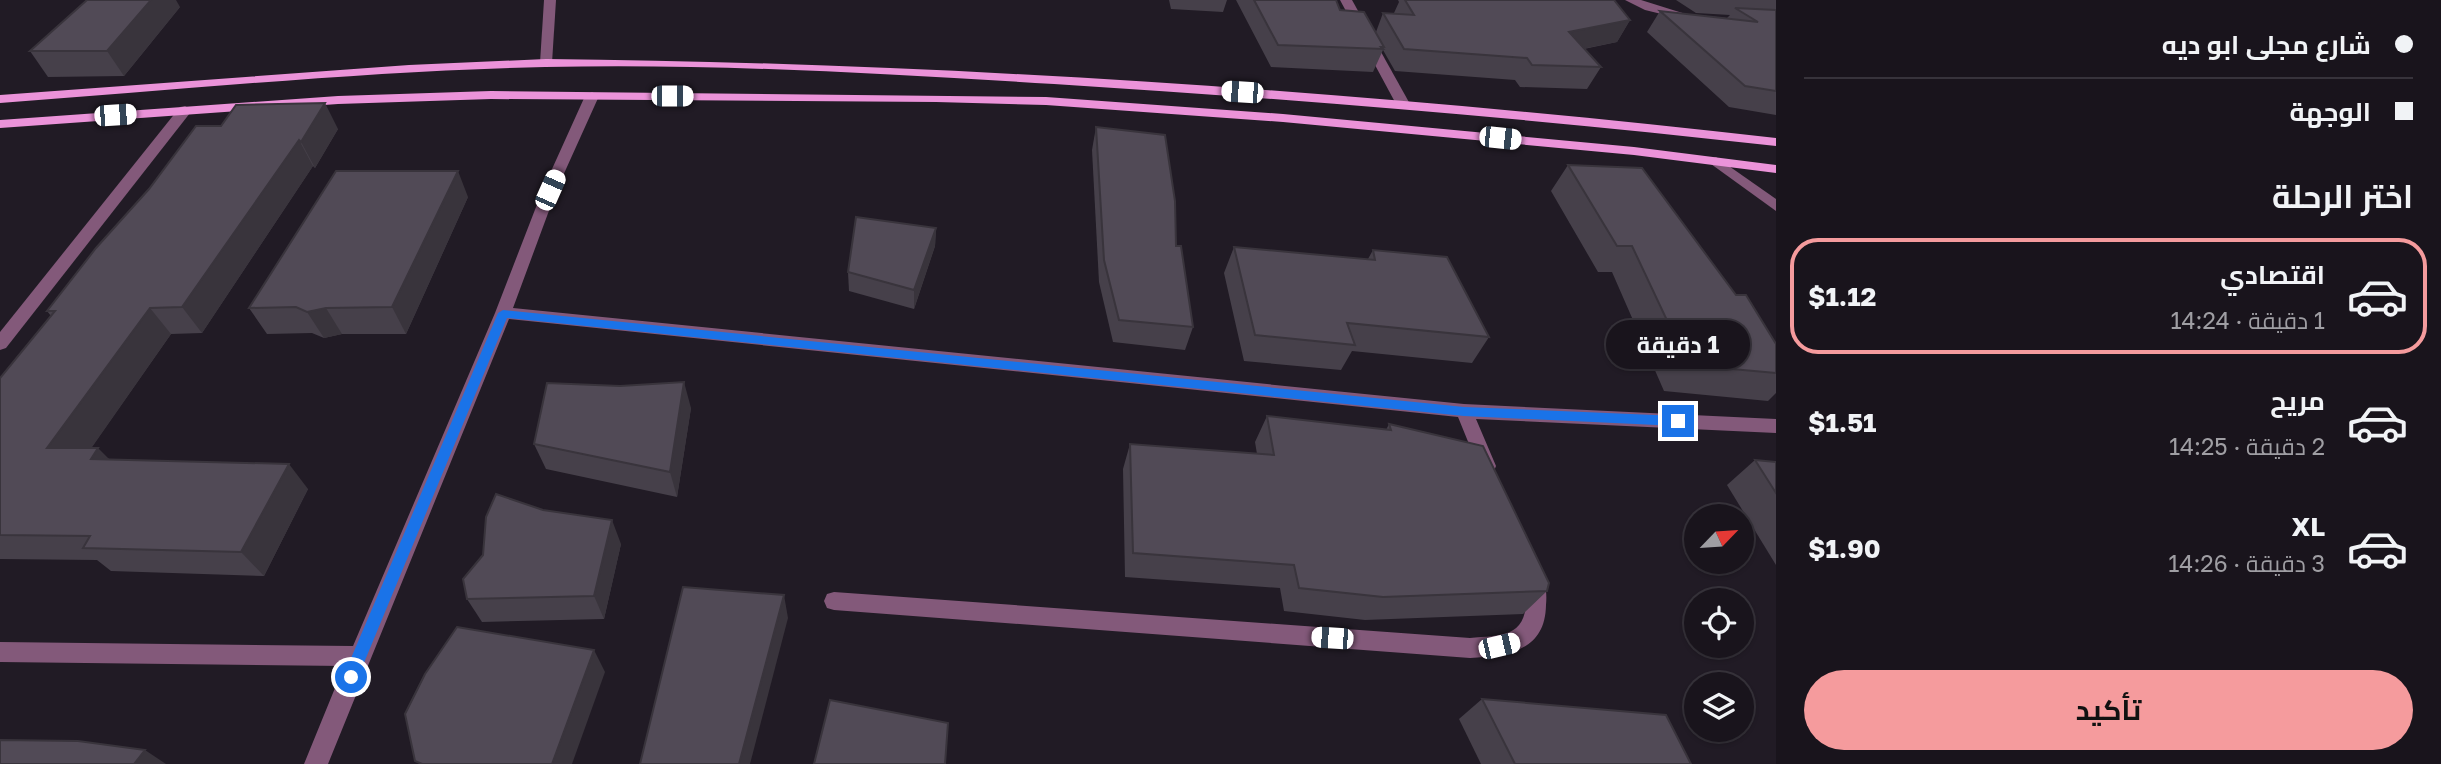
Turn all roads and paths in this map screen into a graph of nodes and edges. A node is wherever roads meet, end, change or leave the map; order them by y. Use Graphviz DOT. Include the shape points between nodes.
graph roads {
  1 [pos="550,0"];
  2 [pos="1346,0"];
  3 [pos="1631,0"];
  4 [pos="1705,19"];
  5 [pos="546,62"];
  6 [pos="1149,86"];
  7 [pos="592,96"];
  8 [pos="0,99"];
  9 [pos="1403,104"];
  10 [pos="1153,109"];
  11 [pos="185,110"];
  12 [pos="0,124"];
  13 [pos="1776,142"];
  14 [pos="1716,161"];
  15 [pos="1776,169"];
  16 [pos="1776,206"];
  17 [pos="503,313"];
  18 [pos="0,344"];
  19 [pos="1464,411"];
  20 [pos="1776,426"];
  21 [pos="1496,488"];
  22 [pos="1529,564"];
  23 [pos="834,601"];
  24 [pos="0,652"];
  25 [pos="359,656"];
  26 [pos="316,764"];
  1 -- 5 [label="street"];
  2 -- 9 [label="street"];
  3 -- 4 [label="street"];
  5 -- 6 [label="main road" via="902,71"];
  5 -- 8 [label="main road"];
  6 -- 9 [label="main road"];
  6 -- 10 [label="main road"];
  7 -- 10 [label="main road" via="936,98"];
  7 -- 11 [label="main road" via="338,100"];
  7 -- 17 [label="street"];
  9 -- 13 [label="main road"];
  10 -- 14 [label="main road"];
  11 -- 12 [label="main road"];
  11 -- 18 [label="street"];
  14 -- 15 [label="main road"];
  14 -- 16 [label="street"];
  17 -- 19 [label="street"];
  17 -- 25 [label="street"];
  19 -- 20 [label="street"];
  19 -- 21 [label="street"];
  22 -- 23 [label="street" via="1538,606 1533,627 1518,642 1470,648"];
  24 -- 25 [label="street"];
  25 -- 26 [label="street"];
}
